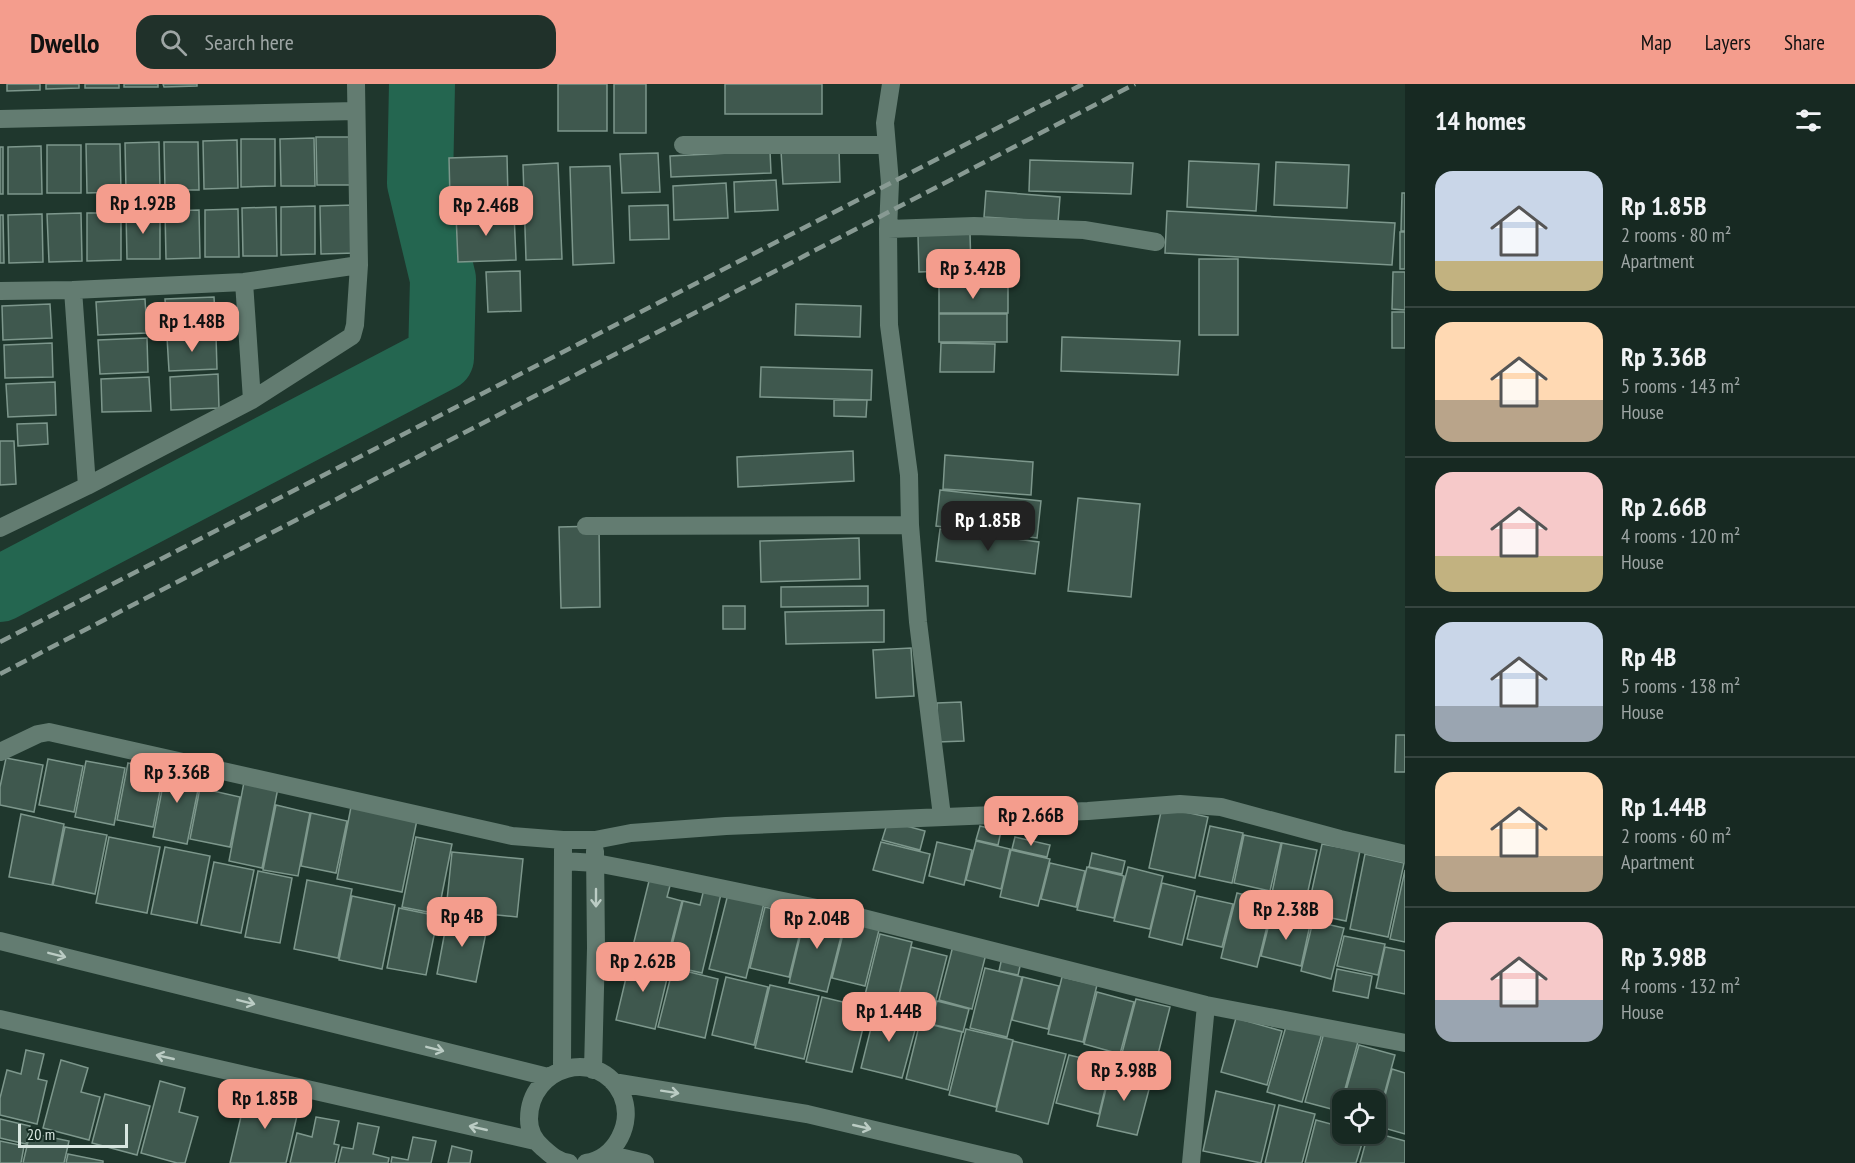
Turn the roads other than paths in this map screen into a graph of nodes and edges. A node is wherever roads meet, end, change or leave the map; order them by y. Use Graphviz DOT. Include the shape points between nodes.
graph roads {
  1 [pos="356,84"];
  2 [pos="891,84"];
  3 [pos="356,111"];
  4 [pos="0,119"];
  5 [pos="683,145"];
  6 [pos="886,145"];
  7 [pos="888,229"];
  8 [pos="1156,242"];
  9 [pos="359,265"];
  10 [pos="244,282"];
  11 [pos="73,290"];
  12 [pos="0,291"];
  13 [pos="252,400"];
  14 [pos="87,486"];
  15 [pos="910,525"];
  16 [pos="586,526"];
  17 [pos="0,528"];
  18 [pos="0,752"];
  19 [pos="942,816"];
  20 [pos="563,840"];
  21 [pos="595,840"];
  22 [pos="1405,854"];
  23 [pos="563,861"];
  24 [pos="596,863"];
  25 [pos="0,940"];
  26 [pos="1206,1005"];
  27 [pos="0,1019"];
  28 [pos="1405,1043"];
  29 [pos="593,1070"];
  30 [pos="555,1073"];
  31 [pos="613,1082"];
  32 [pos="535,1141"];
  33 [pos="599,1159"];
  34 [pos="559,1161"];
  35 [pos="645,1163"];
  36 [pos="1014,1163"];
  37 [pos="1191,1163"];
  1 -- 3 [label="street"];
  2 -- 6 [label="street"];
  3 -- 4 [label="street"];
  3 -- 9 [label="street"];
  5 -- 6 [label="street"];
  6 -- 7 [label="street" via="890,183"];
  7 -- 8 [label="street" via="974,226 1084,230"];
  7 -- 15 [label="street" via="889,325 909,475"];
  9 -- 10 [label="street"];
  9 -- 13 [label="street" via="351,336"];
  10 -- 11 [label="street"];
  10 -- 13 [label="street"];
  11 -- 12 [label="street"];
  11 -- 14 [label="street"];
  13 -- 14 [label="street"];
  14 -- 17 [label="street"];
  15 -- 16 [label="street"];
  15 -- 19 [label="street"];
  18 -- 20 [label="street" via="49,732 512,836"];
  19 -- 21 [label="street" via="695,828"];
  19 -- 22 [label="street" via="1180,804 1221,807"];
  20 -- 21 [label="street"];
  20 -- 23 [label="street"];
  21 -- 24 [label="street"];
  23 -- 24 [label="street"];
  23 -- 30 [label="street"];
  24 -- 26 [label="street" via="855,916"];
  24 -- 29 [label="street, one-way"];
  25 -- 30 [label="street, one-way"];
  26 -- 28 [label="street"];
  26 -- 37 [label="street"];
  32 -- 27 [label="street, one-way"];
  29 -- 30 [label="street" via="578,1067"];
  29 -- 31 [label="street"];
  30 -- 32 [label="street" via="536,1090 529,1106 529,1124"];
  31 -- 33 [label="street" via="622,1095 625,1127 618,1142"];
  31 -- 36 [label="street, one-way" via="807,1114"];
  32 -- 34 [label="street"];
  33 -- 35 [label="street"];
}
